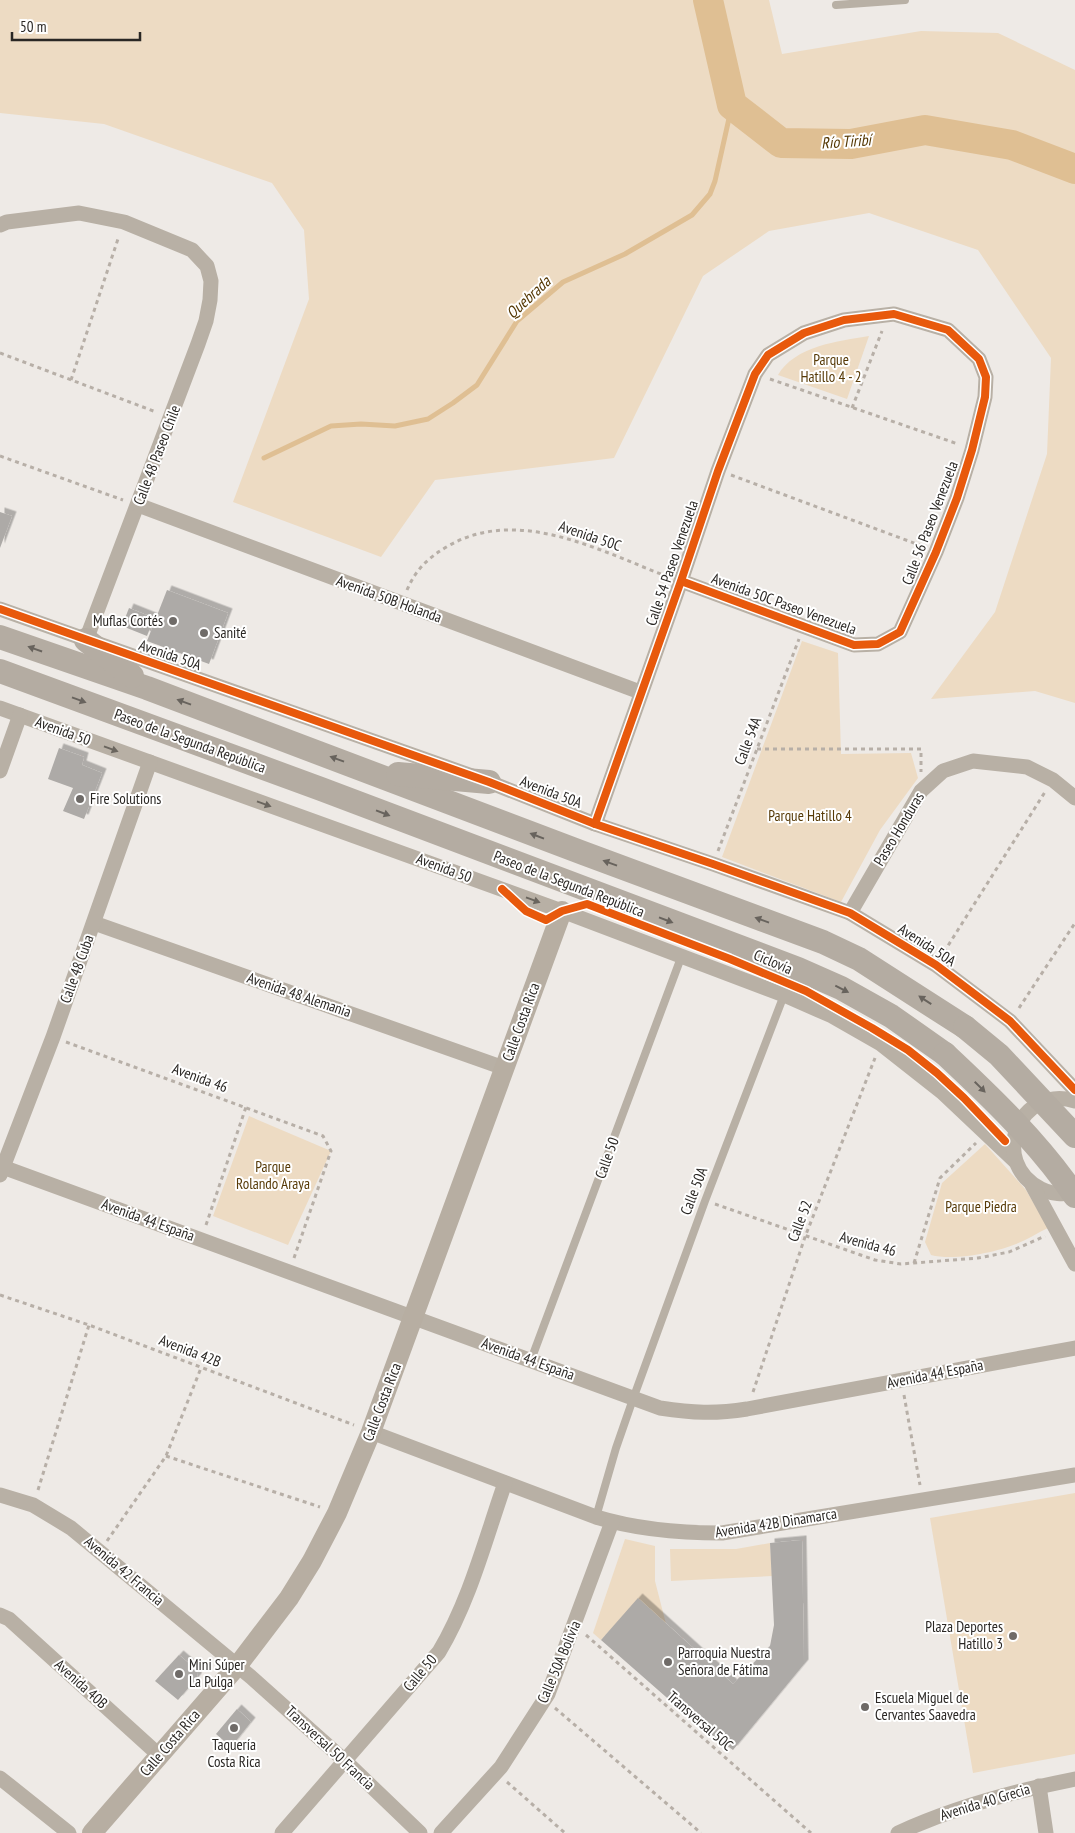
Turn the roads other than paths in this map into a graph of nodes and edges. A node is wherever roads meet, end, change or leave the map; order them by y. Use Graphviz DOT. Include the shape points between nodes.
graph roads {
  1 [pos="905,0"];
  2 [pos="836,5"];
  3 [pos="3,223"];
  4 [pos="888,315"];
  5 [pos="138,505"];
  6 [pos="681,581"];
  7 [pos="0,609"];
  8 [pos="0,637"];
  9 [pos="86,640"];
  10 [pos="878,644"];
  11 [pos="0,671"];
  12 [pos="0,679"];
  13 [pos="40,686"];
  14 [pos="147,688"];
  15 [pos="640,692"];
  16 [pos="0,708"];
  17 [pos="20,715"];
  18 [pos="150,762"];
  19 [pos="0,771"];
  20 [pos="370,772"];
  21 [pos="488,782"];
  22 [pos="1075,798"];
  23 [pos="595,824"];
  24 [pos="562,910"];
  25 [pos="850,913"];
  26 [pos="94,923"];
  27 [pos="682,955"];
  28 [pos="784,994"];
  29 [pos="504,1068"];
  30 [pos="1075,1090"];
  31 [pos="1075,1101"];
  32 [pos="1075,1136"];
  33 [pos="1015,1161"];
  34 [pos="1,1169"];
  35 [pos="1032,1185"];
  36 [pos="1075,1192"];
  37 [pos="1075,1196"];
  38 [pos="1075,1264"];
  39 [pos="413,1318"];
  40 [pos="1075,1348"];
  41 [pos="531,1360"];
  42 [pos="633,1399"];
  43 [pos="371,1432"];
  44 [pos="1075,1475"];
  45 [pos="505,1482"];
  46 [pos="0,1495"];
  47 [pos="596,1517"];
  48 [pos="612,1522"];
  49 [pos="0,1615"];
  50 [pos="238,1665"];
  51 [pos="160,1756"];
  52 [pos="345,1762"];
  53 [pos="0,1778"];
  54 [pos="1075,1779"];
  55 [pos="1039,1786"];
  56 [pos="69,1833"];
  57 [pos="92,1833"];
  58 [pos="282,1833"];
  59 [pos="420,1833"];
  60 [pos="441,1833"];
  61 [pos="898,1833"];
  62 [pos="1046,1833"];
  1 -- 2 [label="lane"];
  3 -- 5 [label="street, Calle 48 Paseo Chile" via="80,213 124,222 192,250 207,266 211,281 206,322"];
  4 -- 6 [label="street, Calle 54 Paseo Venezuela" via="844,320 804,333 768,356 755,374"];
  4 -- 10 [label="street, Calle 56 Paseo Venezuela" via="948,330 979,359 986,377 985,397 972,450 936,552 900,632"];
  5 -- 9 [label="street, Calle 48 Paseo Chile"];
  5 -- 15 [label="street, Avenida 50B Holanda"];
  6 -- 10 [label="street, Avenida 50C Paseo Venezuela" via="854,645"];
  6 -- 15 [label="street, Calle 54 Paseo Venezuela"];
  7 -- 9 [label="street, Avenida 50A"];
  14 -- 8 [label="highway, one-way"];
  9 -- 14 [label="highway"];
  9 -- 21 [label="street, Avenida 50A"];
  11 -- 13 [label="highway, Paseo de la Segunda República"];
  12 -- 13 [label="highway"];
  13 -- 37 [label="highway, Paseo de la Segunda República, one-way, bridge" via="321,789 841,988 892,1016 945,1054 980,1086 1058,1171"];
  20 -- 14 [label="highway, one-way"];
  15 -- 23 [label="street, Calle 54 Paseo Venezuela"];
  16 -- 17 [label="street, Avenida 50"];
  17 -- 18 [label="street, Avenida 50, one-way"];
  17 -- 19 [label="street"];
  18 -- 24 [label="street, Avenida 50, one-way"];
  18 -- 26 [label="street, Calle 48 Cuba"];
  20 -- 21 [label="highway"];
  32 -- 20 [label="highway, one-way, bridge" via="999,1055 965,1027 866,963 823,942"];
  21 -- 23 [label="street, Avenida 50A"];
  22 -- 25 [label="street, Paseo Honduras" via="1053,780 1027,767 973,761 943,771 921,791"];
  23 -- 25 [label="street, Avenida 50A"];
  24 -- 27 [label="street, Avenida 50"];
  24 -- 29 [label="main road, Calle Costa Rica"];
  25 -- 30 [label="street, Avenida 50A" via="936,965 1010,1021"];
  26 -- 29 [label="street, Avenida 48 Alemania"];
  26 -- 34 [label="street, Calle 48 Cuba"];
  27 -- 28 [label="street, Avenida 50"];
  27 -- 41 [label="lane, Calle 50"];
  28 -- 33 [label="street, Avenida 50" via="881,1044 942,1092"];
  28 -- 42 [label="lane, Calle 50A"];
  29 -- 39 [label="main road, Calle Costa Rica"];
  31 -- 33 [label="street" via="1051,1099 1024,1115 1016,1129"];
  33 -- 35 [label="street, Avenida 50"];
  34 -- 39 [label="street, Avenida 44 España"];
  35 -- 36 [label="street" via="1058,1194"];
  35 -- 38 [label="street, Avenida 50"];
  39 -- 41 [label="street, Avenida 44 España"];
  39 -- 43 [label="main road, Calle Costa Rica"];
  40 -- 42 [label="street, Avenida 44 España" via="718,1414 660,1408"];
  41 -- 42 [label="street, Avenida 44 España"];
  42 -- 47 [label="lane"];
  43 -- 45 [label="street, Avenida 42B Dinamarca"];
  43 -- 50 [label="main road, Calle Costa Rica" via="337,1513 312,1561 289,1598"];
  44 -- 48 [label="street, Avenida 42B Dinamarca" via="722,1533 693,1533"];
  45 -- 47 [label="street, Avenida 42B Dinamarca"];
  45 -- 52 [label="street, Calle 50" via="452,1630 438,1652"];
  46 -- 50 [label="street, Avenida 42 Francia" via="33,1505 71,1528"];
  47 -- 48 [label="street, Avenida 42B Dinamarca"];
  48 -- 60 [label="street, Calle 50A Bolivia" via="545,1699 496,1772"];
  49 -- 51 [label="street, Avenida 40B" via="9,1619"];
  50 -- 51 [label="main road, Calle Costa Rica"];
  50 -- 52 [label="street, Transversal 50 Francia"];
  51 -- 57 [label="main road, Calle Costa Rica"];
  52 -- 58 [label="street, Calle 50"];
  52 -- 59 [label="street, Transversal 50 Francia"];
  53 -- 56 [label="street"];
  54 -- 55 [label="street, Avenida 40 Grecia"];
  55 -- 61 [label="street, Avenida 40 Grecia" via="962,1807"];
  55 -- 62 [label="street"];
}
